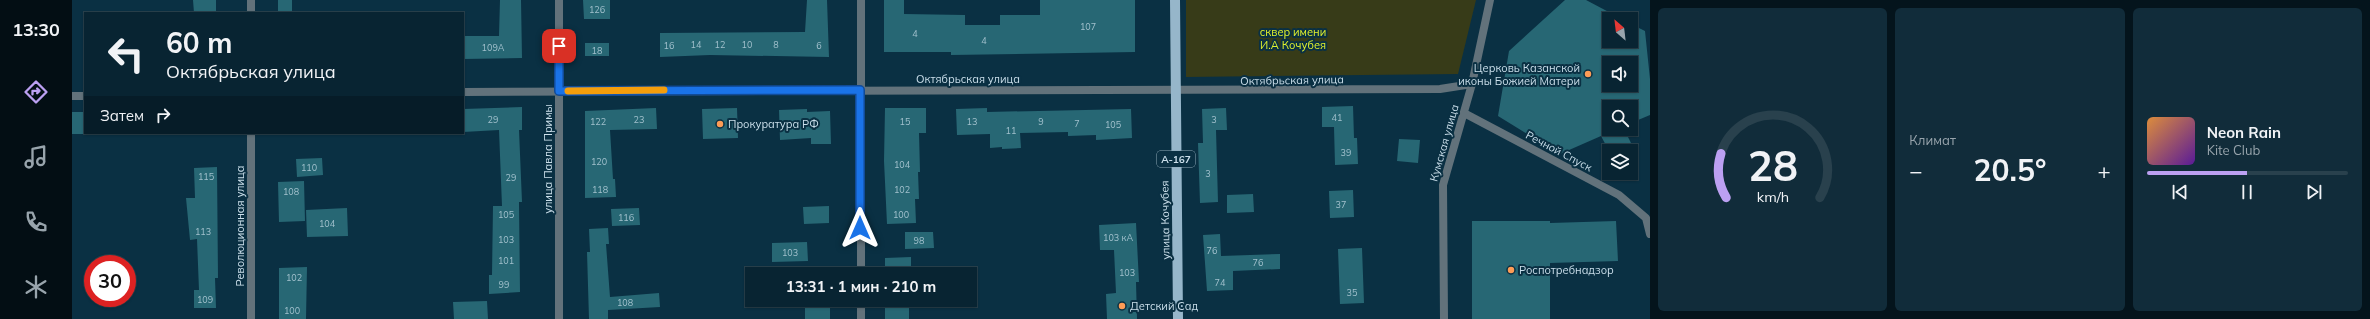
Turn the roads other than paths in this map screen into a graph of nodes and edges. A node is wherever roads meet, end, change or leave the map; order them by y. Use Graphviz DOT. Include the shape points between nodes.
graph roads {
  1 [pos="251,0"];
  2 [pos="559,0"];
  3 [pos="861,0"];
  4 [pos="1174,0"];
  5 [pos="1490,0"];
  6 [pos="251,12"];
  7 [pos="1472,84"];
  8 [pos="860,90"];
  9 [pos="559,91"];
  10 [pos="464,92"];
  11 [pos="1176,92"];
  12 [pos="72,96"];
  13 [pos="84,96"];
  14 [pos="1464,112"];
  15 [pos="251,134"];
  16 [pos="1650,234"];
  17 [pos="861,267"];
  18 [pos="861,307"];
  19 [pos="251,319"];
  20 [pos="559,319"];
  21 [pos="861,319"];
  22 [pos="1178,319"];
  23 [pos="1444,319"];
  1 -- 6 [label="street"];
  2 -- 9 [label="street, улица Павла Примы"];
  3 -- 8 [label="street"];
  4 -- 11 [label="main road, улица Кочубея / А-167"];
  5 -- 7 [label="street, Кумская улица"];
  7 -- 11 [label="street, Октябрьская улица" via="1440,89"];
  7 -- 14 [label="street, Кумская улица"];
  8 -- 9 [label="street, Октябрьская улица"];
  8 -- 11 [label="street, Октябрьская улица"];
  8 -- 17 [label="street"];
  9 -- 10 [label="street, Октябрьская улица"];
  9 -- 20 [label="street, улица Павла Примы"];
  11 -- 22 [label="main road, улица Кочубея / А-167"];
  12 -- 13 [label="street"];
  14 -- 16 [label="street, Речной Спуск" via="1619,195 1646,218"];
  14 -- 23 [label="street, Кумская улица" via="1443,185"];
  15 -- 19 [label="street, Революционная улица"];
  18 -- 21 [label="street"];
}
